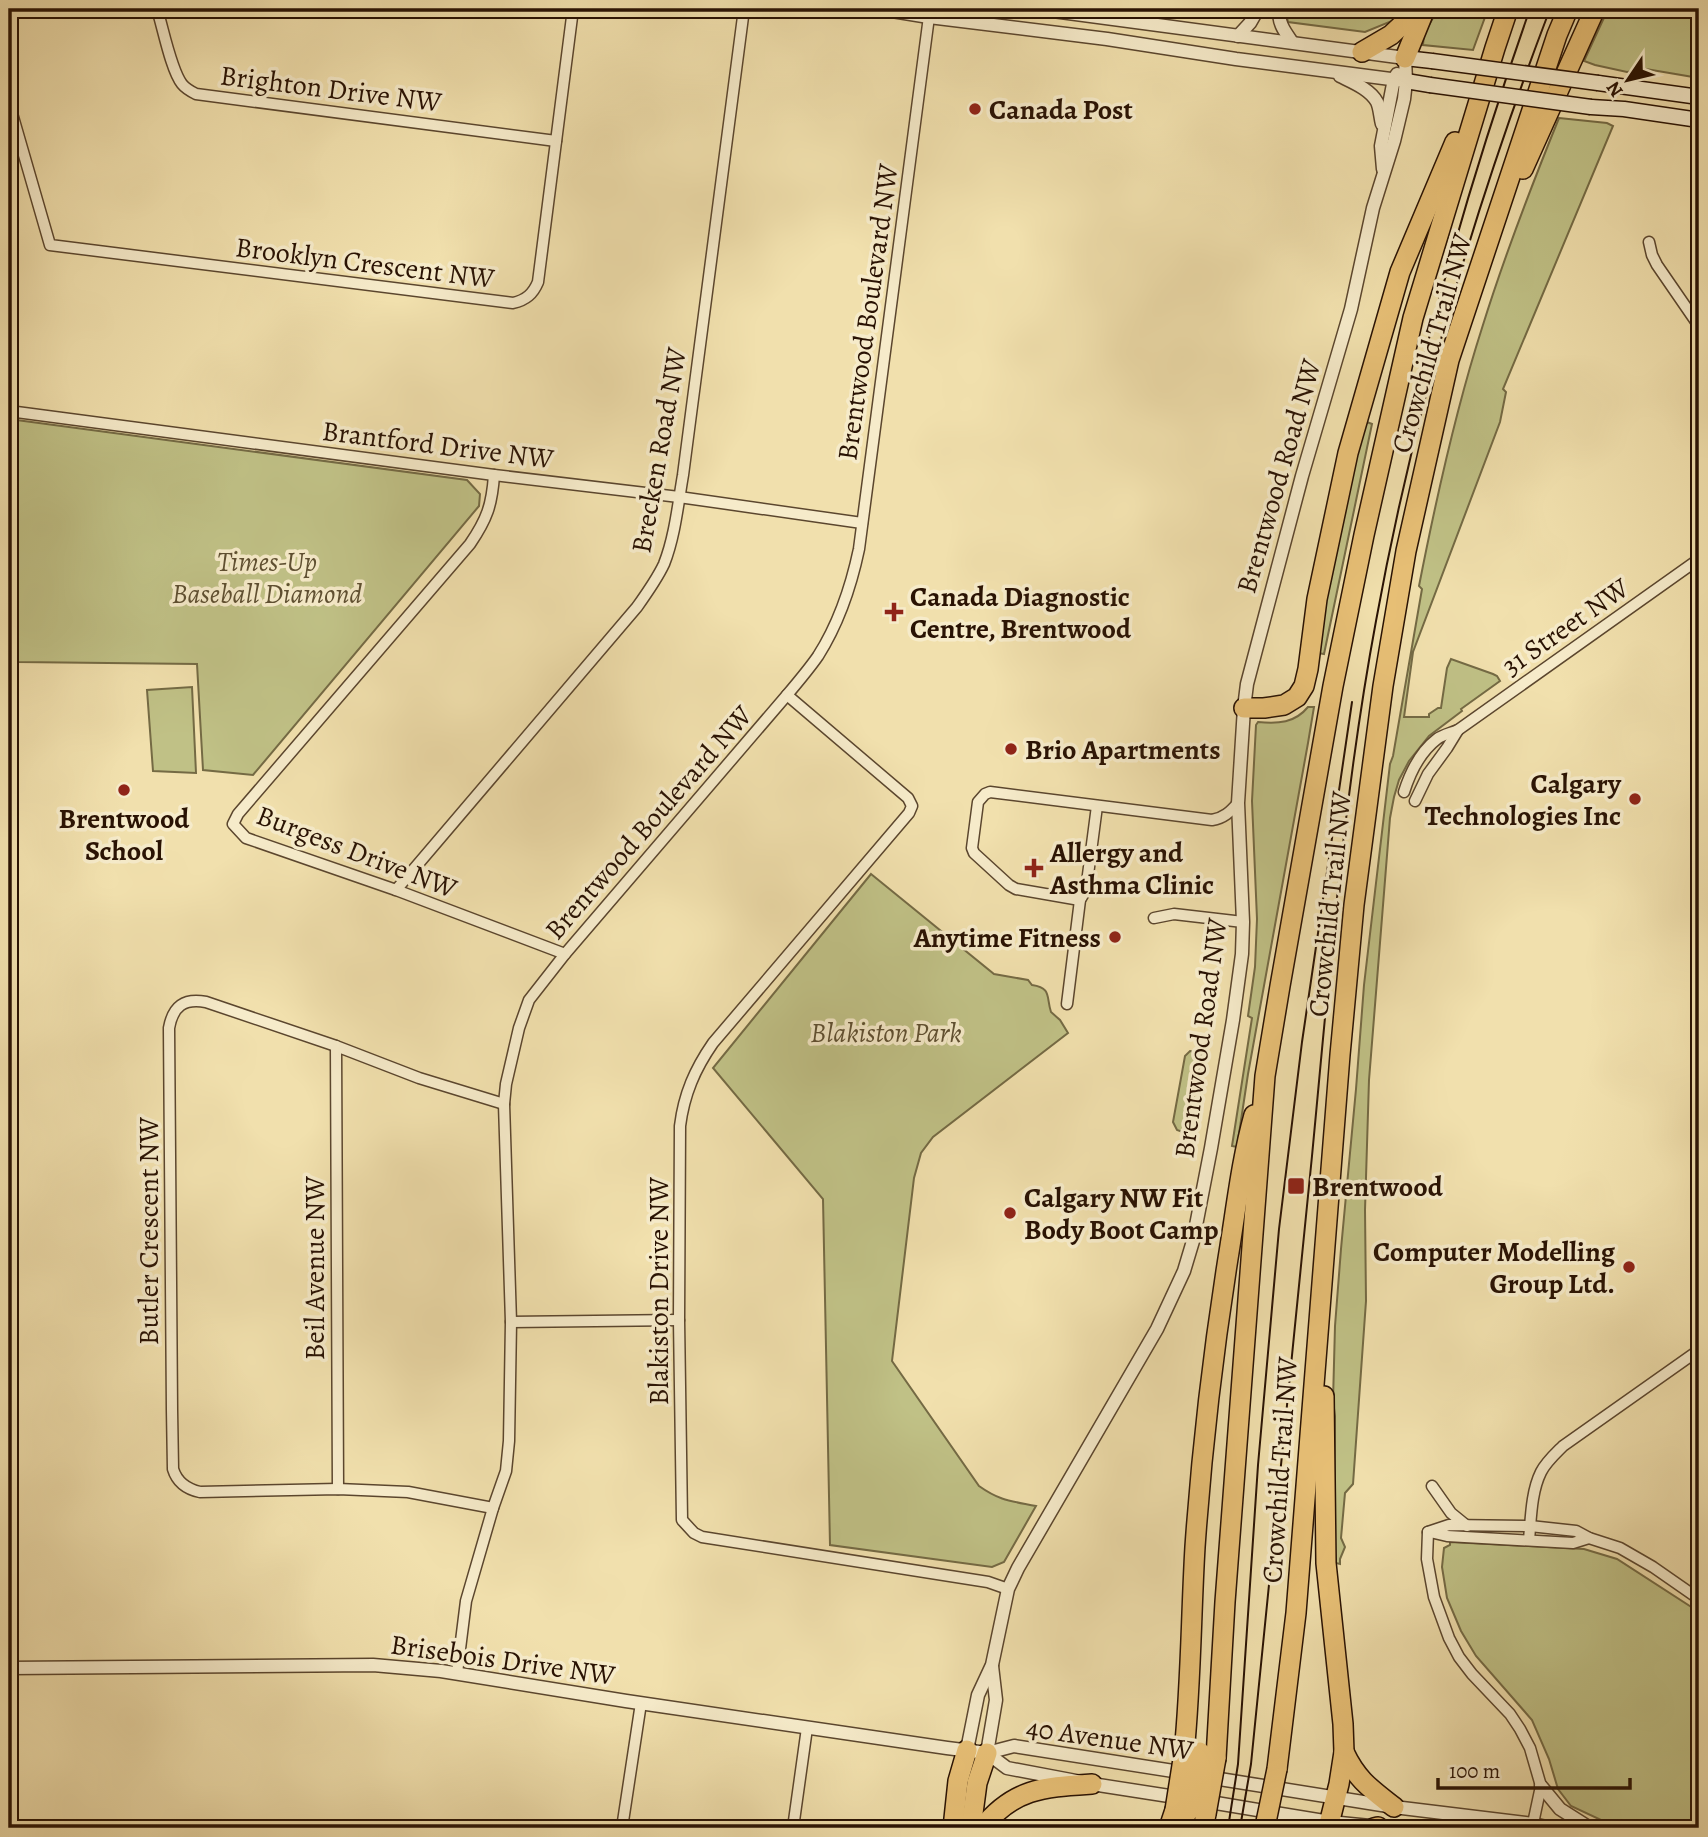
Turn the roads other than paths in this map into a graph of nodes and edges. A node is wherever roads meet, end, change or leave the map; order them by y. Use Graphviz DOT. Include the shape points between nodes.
graph roads {
  1 [pos="157,9"];
  2 [pos="573,9"];
  3 [pos="744,9"];
  4 [pos="880,9"];
  5 [pos="1038,9"];
  6 [pos="1258,9"];
  7 [pos="1280,9"];
  8 [pos="1419,9"];
  9 [pos="1425,9"];
  10 [pos="1508,9"];
  11 [pos="1568,9"];
  12 [pos="1595,9"];
  13 [pos="929,13"];
  14 [pos="1238,36"];
  15 [pos="1292,42"];
  16 [pos="1494,48"];
  17 [pos="1362,52"];
  18 [pos="1405,58"];
  19 [pos="1330,71"];
  20 [pos="1400,80"];
  21 [pos="1699,97"];
  22 [pos="9,103"];
  23 [pos="1699,120"];
  24 [pos="1383,133"];
  25 [pos="556,141"];
  26 [pos="1383,175"];
  27 [pos="1503,199"];
  28 [pos="1649,242"];
  29 [pos="1699,326"];
  30 [pos="9,411"];
  31 [pos="494,475"];
  32 [pos="679,497"];
  33 [pos="862,523"];
  34 [pos="1699,559"];
  35 [pos="788,695"];
  36 [pos="1244,708"];
  37 [pos="1458,730"];
  38 [pos="1404,792"];
  39 [pos="1415,801"];
  40 [pos="1238,803"];
  41 [pos="1097,806"];
  42 [pos="396,890"];
  43 [pos="1080,900"];
  44 [pos="1154,918"];
  45 [pos="1243,922"];
  46 [pos="565,954"];
  47 [pos="1067,1004"];
  48 [pos="336,1046"];
  49 [pos="1265,1076"];
  50 [pos="504,1104"];
  51 [pos="679,1320"];
  52 [pos="511,1322"];
  53 [pos="1699,1350"];
  54 [pos="1316,1358"];
  55 [pos="1432,1486"];
  56 [pos="338,1489"];
  57 [pos="493,1508"];
  58 [pos="1467,1526"];
  59 [pos="1530,1526"];
  60 [pos="1428,1532"];
  61 [pos="1589,1538"];
  62 [pos="1529,1541"];
  63 [pos="1008,1588"];
  64 [pos="1699,1599"];
  65 [pos="992,1665"];
  66 [pos="9,1668"];
  67 [pos="457,1674"];
  68 [pos="641,1703"];
  69 [pos="807,1728"];
  70 [pos="967,1750"];
  71 [pos="1344,1752"];
  72 [pos="987,1753"];
  73 [pos="1200,1755"];
  74 [pos="1092,1784"];
  75 [pos="1541,1786"];
  76 [pos="1336,1797"];
  77 [pos="1394,1807"];
  78 [pos="1187,1820"];
  79 [pos="1265,1825"];
  80 [pos="1329,1825"];
  81 [pos="1532,1826"];
  82 [pos="622,1828"];
  83 [pos="793,1828"];
  84 [pos="953,1828"];
  85 [pos="971,1828"];
  86 [pos="982,1828"];
  87 [pos="1381,1828"];
  88 [pos="1551,1828"];
  89 [pos="1590,1828"];
  1 -- 25 [label="street, Brighton Drive NW" via="176,74 188,91 196,94"];
  2 -- 25 [label="street, Brooklyn Crescent NW"];
  3 -- 32 [label="street, Brecken Road NW"];
  4 -- 13 [label="street"];
  5 -- 14 [label="street"];
  6 -- 14 [label="street"];
  7 -- 15 [label="street" via="1282,27"];
  8 -- 17 [label="highway" via="1391,35"];
  9 -- 18 [label="highway"];
  10 -- 16 [label="highway, Crowchild Trail NW"];
  11 -- 27 [label="highway, Crowchild Trail NW"];
  12 -- 27 [label="highway" via="1527,164"];
  13 -- 19 [label="street"];
  13 -- 33 [label="street, Brentwood Boulevard NW"];
  14 -- 15 [label="street"];
  15 -- 17 [label="street"];
  16 -- 36 [label="highway" via="1400,272 1348,453 1304,686 1284,705"];
  16 -- 49 [label="highway, Crowchild Trail NW" via="1413,318 1364,536"];
  17 -- 18 [label="street"];
  18 -- 20 [label="street, Brentwood Road NW"];
  18 -- 21 [label="main road, bridge"];
  19 -- 20 [label="street"];
  19 -- 24 [label="street" via="1372,95 1378,103"];
  20 -- 23 [label="main road, bridge"];
  20 -- 24 [label="street, Brentwood Road NW"];
  20 -- 26 [label="street, Brentwood Road NW" via="1404,99"];
  22 -- 25 [label="street, Brooklyn Crescent NW" via="50,245 506,303 526,298 538,282"];
  24 -- 26 [label="street, Brentwood Road NW"];
  26 -- 36 [label="street, Brentwood Road NW" via="1351,309 1272,586"];
  27 -- 54 [label="highway, Crowchild Trail NW" via="1449,360 1406,551 1383,686 1354,905"];
  28 -- 29 [label="street" via="1657,265"];
  30 -- 31 [label="street, Brantford Drive NW"];
  31 -- 32 [label="street, Brantford Drive NW"];
  31 -- 42 [label="street, Burgess Drive NW" via="486,518 470,544 233,824 246,838"];
  32 -- 33 [label="street, Brantford Drive NW"];
  32 -- 42 [label="street, Brecken Road NW" via="664,563 637,607"];
  33 -- 35 [label="street, Brentwood Boulevard NW" via="854,575 834,629"];
  34 -- 37 [label="street, 31 Street NW"];
  35 -- 46 [label="street, Brentwood Boulevard NW"];
  35 -- 51 [label="street, Blakiston Drive NW" via="912,806 713,1043 695,1072 680,1126"];
  36 -- 40 [label="street, Brentwood Road NW"];
  37 -- 38 [label="street, 31 Street NW" via="1438,738 1420,757"];
  37 -- 39 [label="street, 31 Street NW"];
  40 -- 41 [label="street" via="1227,815 1212,820"];
  40 -- 45 [label="street, Brentwood Road NW"];
  41 -- 43 [label="street" via="1086,890"];
  41 -- 43 [label="street" via="990,792 978,802 972,848 976,857 1016,889"];
  42 -- 46 [label="street, Burgess Drive NW"];
  43 -- 47 [label="street"];
  44 -- 45 [label="street" via="1174,914"];
  45 -- 63 [label="street, Brentwood Road NW" via="1212,1148 1184,1271 1157,1329"];
  46 -- 50 [label="street, Brentwood Boulevard NW" via="529,1000"];
  48 -- 50 [label="street, Butler Crescent NW"];
  48 -- 56 [label="street, Beil Avenue NW"];
  48 -- 56 [label="street, Butler Crescent NW" via="195,1000 176,1010 169,1028 174,1474 184,1487 200,1492"];
  49 -- 73 [label="highway, Crowchild Trail NW" via="1220,1702"];
  49 -- 73 [label="highway" via="1246,1144 1208,1402 1195,1546 1188,1717"];
  50 -- 52 [label="street, Brentwood Boulevard NW"];
  51 -- 52 [label="street"];
  51 -- 63 [label="street, Blakiston Drive NW" via="681,1510 682,1520 694,1533"];
  52 -- 57 [label="street, Brentwood Boulevard NW" via="509,1441 506,1471"];
  53 -- 59 [label="street" via="1550,1458 1540,1474"];
  54 -- 71 [label="highway" via="1324,1384 1326,1563"];
  54 -- 79 [label="highway, Crowchild Trail NW, bridge" via="1296,1614 1277,1769"];
  55 -- 58 [label="street" via="1451,1514"];
  56 -- 57 [label="street, Butler Crescent NW" via="408,1492"];
  57 -- 67 [label="street, Brentwood Boulevard NW" via="466,1601"];
  58 -- 59 [label="street"];
  58 -- 60 [label="street" via="1446,1525"];
  59 -- 61 [label="street" via="1576,1531"];
  59 -- 62 [label="street"];
  60 -- 62 [label="street"];
  60 -- 75 [label="street" via="1434,1597 1449,1638 1472,1674 1520,1728"];
  61 -- 62 [label="street" via="1573,1543"];
  61 -- 64 [label="street" via="1620,1548"];
  63 -- 65 [label="street, Brentwood Road NW"];
  65 -- 70 [label="street, Brentwood Road NW" via="978,1695"];
  65 -- 72 [label="street, Brentwood Road NW" via="996,1700"];
  66 -- 67 [label="street, Brisebois Drive NW" via="373,1665"];
  67 -- 68 [label="street, Brisebois Drive NW"];
  68 -- 69 [label="street, Brisebois Drive NW"];
  68 -- 82 [label="street"];
  69 -- 70 [label="street, Brisebois Drive NW"];
  69 -- 83 [label="street"];
  70 -- 72 [label="street, Brisebois Drive NW"];
  70 -- 84 [label="highway"];
  71 -- 76 [label="highway"];
  71 -- 77 [label="highway" via="1360,1779"];
  72 -- 74 [label="street, 40 Avenue NW" via="1007,1768"];
  72 -- 76 [label="street, 40 Avenue NW" via="1014,1746"];
  72 -- 85 [label="highway" via="977,1783"];
  73 -- 78 [label="highway, Crowchild Trail NW, bridge"];
  73 -- 78 [label="highway, bridge"];
  74 -- 80 [label="street, 40 Avenue NW"];
  74 -- 86 [label="highway" via="1054,1786 1026,1794 999,1809"];
  75 -- 81 [label="street"];
  75 -- 89 [label="street" via="1560,1809"];
  76 -- 77 [label="street, 40 Avenue NW"];
  76 -- 80 [label="highway"];
  77 -- 81 [label="street, 40 Avenue NW"];
  80 -- 87 [label="street, 40 Avenue NW"];
  81 -- 88 [label="street, 40 Avenue NW"];
}
